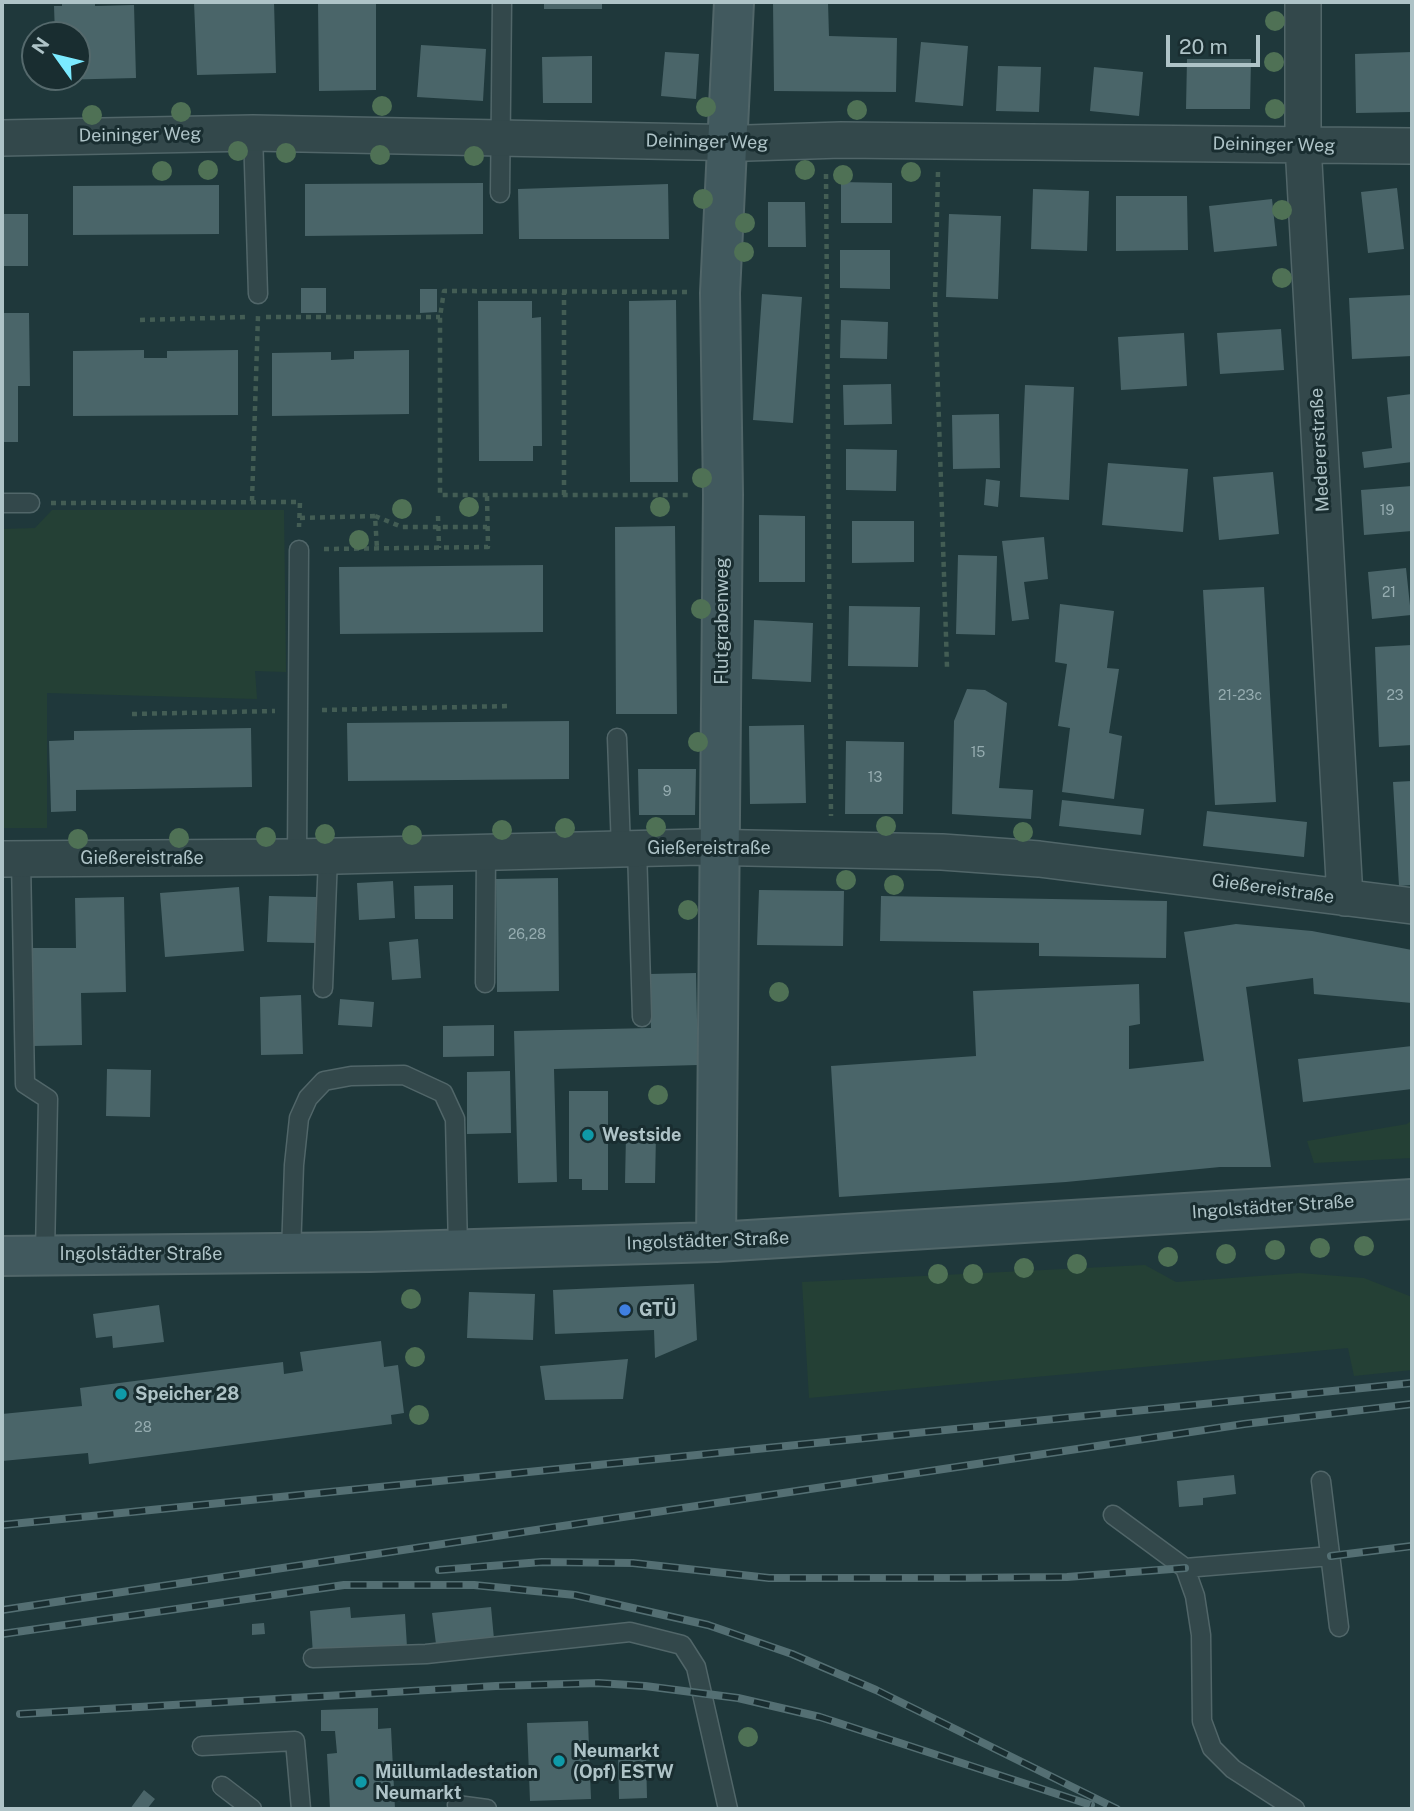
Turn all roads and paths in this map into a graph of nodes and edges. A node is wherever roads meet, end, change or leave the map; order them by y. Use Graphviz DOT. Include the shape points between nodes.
graph roads {
  1 [pos="502,2"];
  2 [pos="734,2"];
  3 [pos="1303,2"];
  4 [pos="253,133"];
  5 [pos="499,137"];
  6 [pos="2,138"];
  7 [pos="826,141"];
  8 [pos="726,143"];
  9 [pos="939,143"];
  10 [pos="1303,145"];
  11 [pos="1412,146"];
  12 [pos="500,193"];
  13 [pos="564,293"];
  14 [pos="720,293"];
  15 [pos="258,294"];
  16 [pos="257,317"];
  17 [pos="440,317"];
  18 [pos="140,320"];
  19 [pos="487,495"];
  20 [pos="564,495"];
  21 [pos="723,495"];
  22 [pos="252,501"];
  23 [pos="2,503"];
  24 [pos="30,503"];
  25 [pos="375,516"];
  26 [pos="438,516"];
  27 [pos="300,519"];
  28 [pos="438,526"];
  29 [pos="487,527"];
  30 [pos="439,548"];
  31 [pos="377,549"];
  32 [pos="299,550"];
  33 [pos="947,667"];
  34 [pos="617,738"];
  35 [pos="720,847"];
  36 [pos="629,849"];
  37 [pos="831,849"];
  38 [pos="486,852"];
  39 [pos="312,857"];
  40 [pos="12,859"];
  41 [pos="1345,898"];
  42 [pos="1412,906"];
  43 [pos="485,983"];
  44 [pos="323,988"];
  45 [pos="642,1017"];
  46 [pos="1412,1199"];
  47 [pos="716,1242"];
  48 [pos="458,1249"];
  49 [pos="291,1253"];
  50 [pos="45,1254"];
  51 [pos="2,1256"];
  52 [pos="1321,1481"];
  53 [pos="1113,1515"];
  54 [pos="1331,1556"];
  55 [pos="1185,1568"];
  56 [pos="1339,1627"];
  57 [pos="313,1658"];
  58 [pos="202,1746"];
  59 [pos="222,1786"];
  60 [pos="457,1805"];
  61 [pos="252,1809"];
  62 [pos="302,1809"];
  63 [pos="487,1809"];
  64 [pos="728,1809"];
  65 [pos="1295,1809"];
  1 -- 5 [label="lane"];
  2 -- 8 [label="street, Flutgrabenweg"];
  3 -- 10 [label="street, Medererstraße"];
  4 -- 5 [label="street, Deininger Weg"];
  4 -- 6 [label="street, Deininger Weg"];
  4 -- 15 [label="lane"];
  5 -- 8 [label="street, Deininger Weg"];
  5 -- 12 [label="lane"];
  7 -- 8 [label="street, Deininger Weg"];
  7 -- 9 [label="street, Deininger Weg"];
  7 -- 37 [label="path"];
  8 -- 14 [label="street, Flutgrabenweg"];
  9 -- 10 [label="street, Deininger Weg"];
  9 -- 33 [label="path" via="935,299"];
  10 -- 11 [label="street, Deininger Weg"];
  10 -- 41 [label="street, Medererstraße"];
  13 -- 14 [label="path"];
  13 -- 17 [label="path" via="444,291"];
  13 -- 20 [label="path"];
  14 -- 21 [label="street, Flutgrabenweg"];
  15 -- 16 [label="path"];
  16 -- 17 [label="path"];
  16 -- 18 [label="path"];
  16 -- 22 [label="path"];
  17 -- 19 [label="path" via="440,495"];
  19 -- 20 [label="path"];
  19 -- 29 [label="path"];
  20 -- 21 [label="path"];
  21 -- 35 [label="street, Flutgrabenweg"];
  22 -- 24 [label="path"];
  22 -- 27 [label="path" via="300,502"];
  23 -- 24 [label="lane"];
  25 -- 27 [label="path"];
  25 -- 28 [label="path" via="402,527"];
  25 -- 31 [label="path"];
  26 -- 28 [label="path"];
  27 -- 32 [label="path"];
  28 -- 29 [label="path"];
  28 -- 30 [label="path"];
  29 -- 30 [label="path" via="488,547"];
  30 -- 31 [label="path"];
  31 -- 32 [label="path"];
  32 -- 39 [label="lane"];
  34 -- 36 [label="lane"];
  35 -- 36 [label="street, Gießereistraße"];
  35 -- 37 [label="street, Gießereistraße"];
  35 -- 47 [label="street, Flutgrabenweg"];
  36 -- 38 [label="street, Gießereistraße"];
  36 -- 45 [label="lane"];
  37 -- 41 [label="street, Gießereistraße" via="1039,859"];
  38 -- 39 [label="street, Gießereistraße"];
  38 -- 43 [label="lane"];
  39 -- 40 [label="street, Gießereistraße"];
  39 -- 44 [label="lane"];
  40 -- 50 [label="lane" via="24,1084 48,1099"];
  41 -- 42 [label="street, Gießereistraße"];
  46 -- 47 [label="street, Ingolstädter Straße"];
  47 -- 48 [label="street, Ingolstädter Straße"];
  48 -- 49 [label="street, Ingolstädter Straße"];
  48 -- 49 [label="lane" via="455,1119 443,1093 404,1075 351,1076 324,1081 308,1098 299,1118"];
  49 -- 50 [label="street, Ingolstädter Straße"];
  50 -- 51 [label="street, Ingolstädter Straße"];
  52 -- 54 [label="lane"];
  53 -- 55 [label="lane"];
  54 -- 55 [label="lane"];
  54 -- 56 [label="lane"];
  55 -- 65 [label="lane" via="1198,1609 1202,1721 1212,1748 1233,1769"];
  57 -- 64 [label="lane" via="426,1654 630,1632 682,1645 696,1667"];
  58 -- 62 [label="lane" via="295,1741"];
  59 -- 61 [label="lane"];
  60 -- 63 [label="lane"];
}
